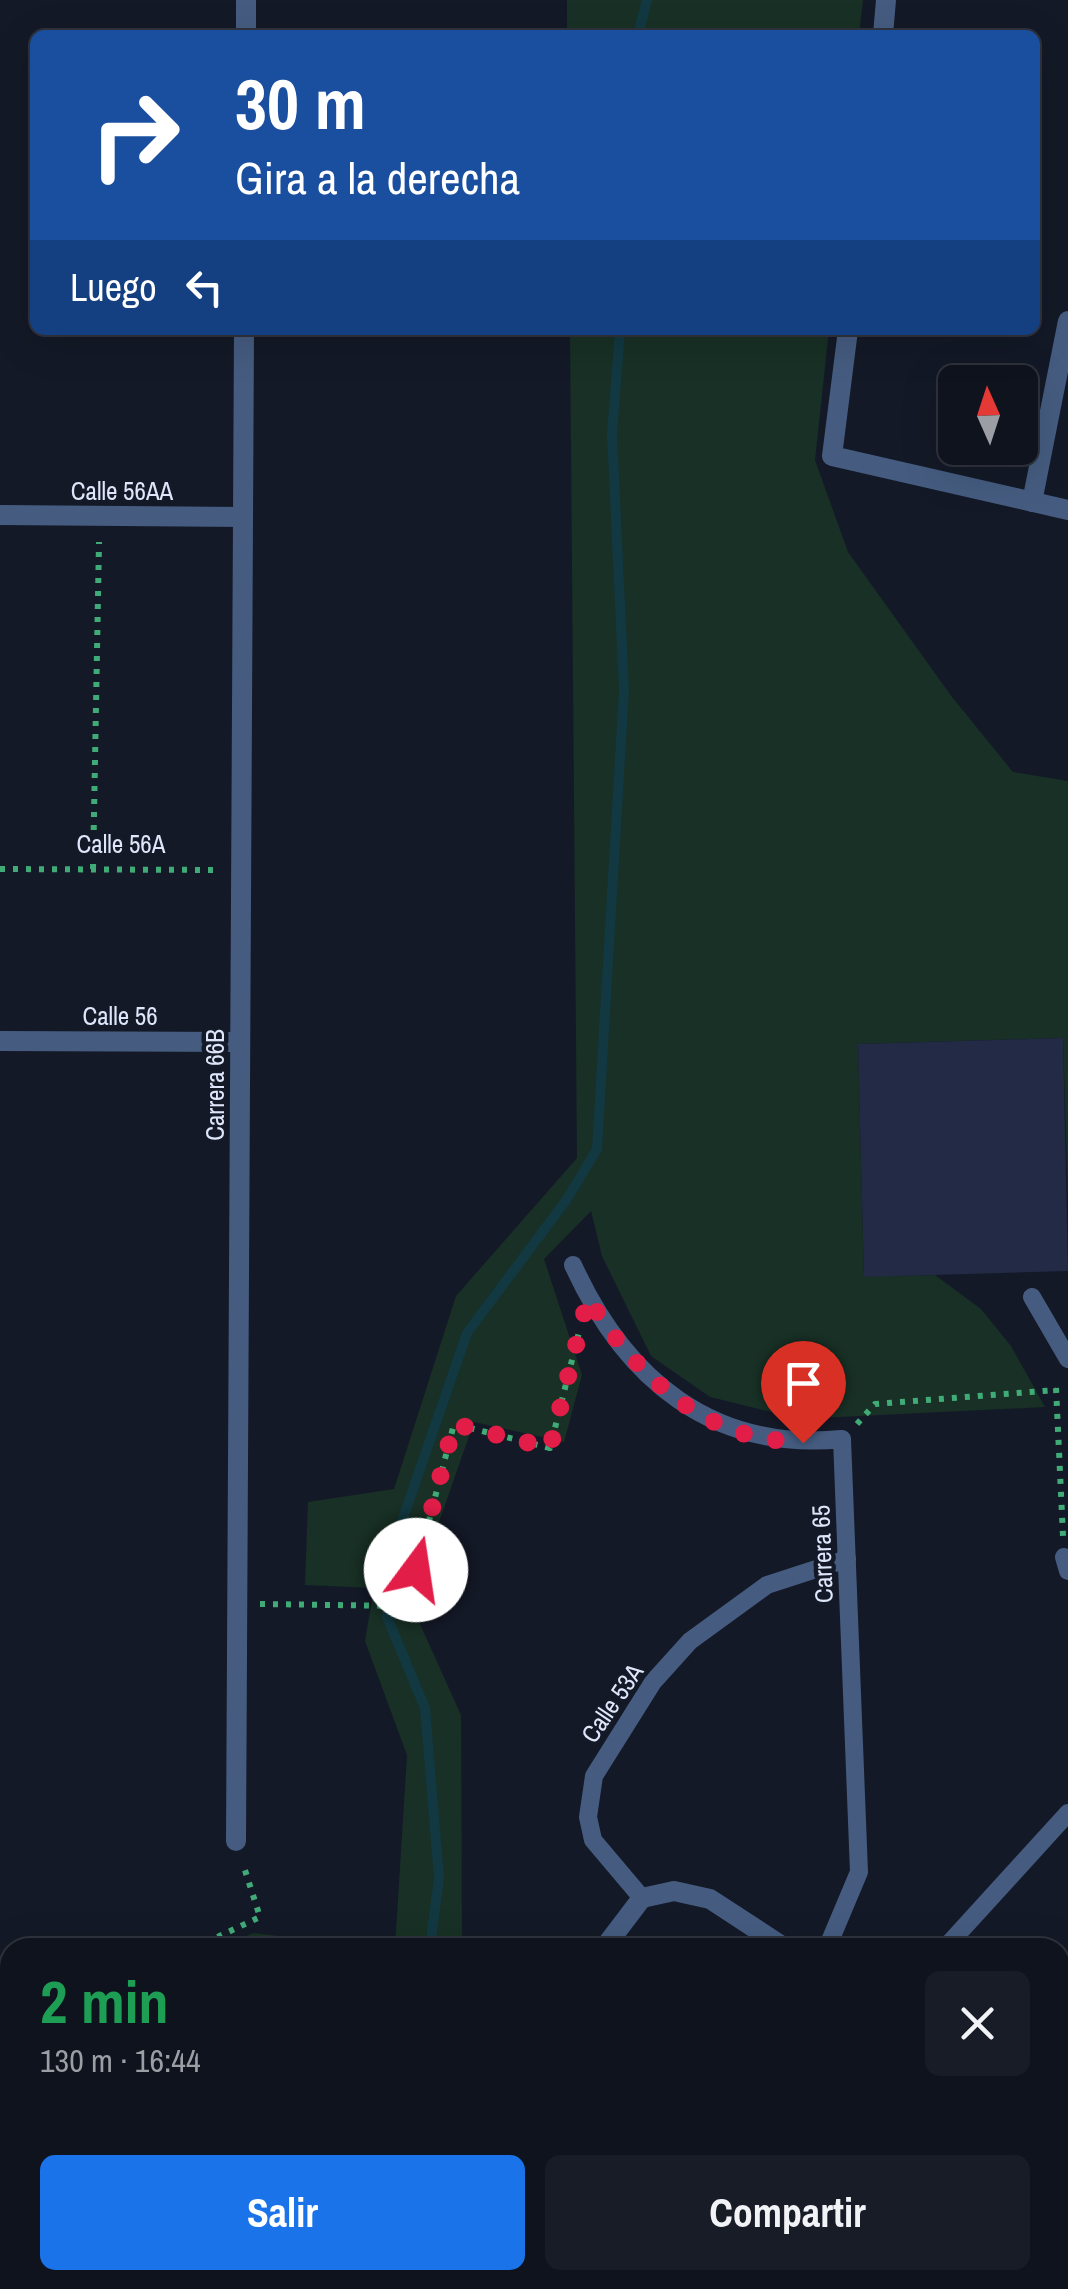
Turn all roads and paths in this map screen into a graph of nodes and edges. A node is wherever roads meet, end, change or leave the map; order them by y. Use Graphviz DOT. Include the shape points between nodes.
graph roads {
  1 [pos="246,0"];
  2 [pos="886,0"];
  3 [pos="246,30"];
  4 [pos="883,30"];
  5 [pos="1068,321"];
  6 [pos="244,335"];
  7 [pos="847,335"];
  8 [pos="1032,502"];
  9 [pos="1068,510"];
  10 [pos="0,515"];
  11 [pos="99,516"];
  12 [pos="243,517"];
  13 [pos="0,869"];
  14 [pos="93,869"];
  15 [pos="241,870"];
  16 [pos="0,1040"];
  17 [pos="240,1042"];
  18 [pos="573,1265"];
  19 [pos="1032,1297"];
  20 [pos="588,1298"];
  21 [pos="1054,1334"];
  22 [pos="1068,1360"];
  23 [pos="1056,1390"];
  24 [pos="842,1439"];
  25 [pos="847,1559"];
  26 [pos="1066,1564"];
  27 [pos="237,1603"];
  28 [pos="1068,1813"];
  29 [pos="236,1841"];
  30 [pos="642,1898"];
  31 [pos="216,1938"];
  32 [pos="612,1938"];
  33 [pos="771,1938"];
  34 [pos="831,1938"];
  35 [pos="955,1938"];
  1 -- 3 [label="street"];
  2 -- 4 [label="street"];
  5 -- 8 [label="street"];
  6 -- 12 [label="street, Carrera 66B"];
  7 -- 8 [label="street" via="832,456"];
  8 -- 9 [label="street"];
  10 -- 11 [label="street, Calle 56AA"];
  11 -- 12 [label="street, Calle 56AA"];
  11 -- 14 [label="path"];
  12 -- 15 [label="street, Carrera 66B"];
  13 -- 14 [label="path, Calle 56A"];
  14 -- 15 [label="path, Calle 56A"];
  15 -- 17 [label="street, Carrera 66B"];
  16 -- 17 [label="street, Calle 56"];
  17 -- 27 [label="street, Carrera 66B"];
  18 -- 20 [label="lane"];
  19 -- 21 [label="lane"];
  20 -- 24 [label="lane" via="630,1356 715,1421 748,1435 803,1443"];
  20 -- 27 [label="path" via="550,1448 454,1424 407,1606"];
  21 -- 22 [label="lane"];
  21 -- 23 [label="path"];
  23 -- 24 [label="path" via="875,1404"];
  23 -- 26 [label="path"];
  24 -- 25 [label="lane, Carrera 65"];
  25 -- 30 [label="lane, Calle 53A" via="767,1585 690,1641 653,1682 594,1776 588,1817 593,1840"];
  25 -- 34 [label="lane, Carrera 65" via="859,1872"];
  27 -- 29 [label="street, Carrera 66B"];
  28 -- 35 [label="lane"];
  29 -- 31 [label="path" via="260,1918"];
  30 -- 32 [label="street"];
  30 -- 33 [label="street" via="674,1890 710,1898"];
}
